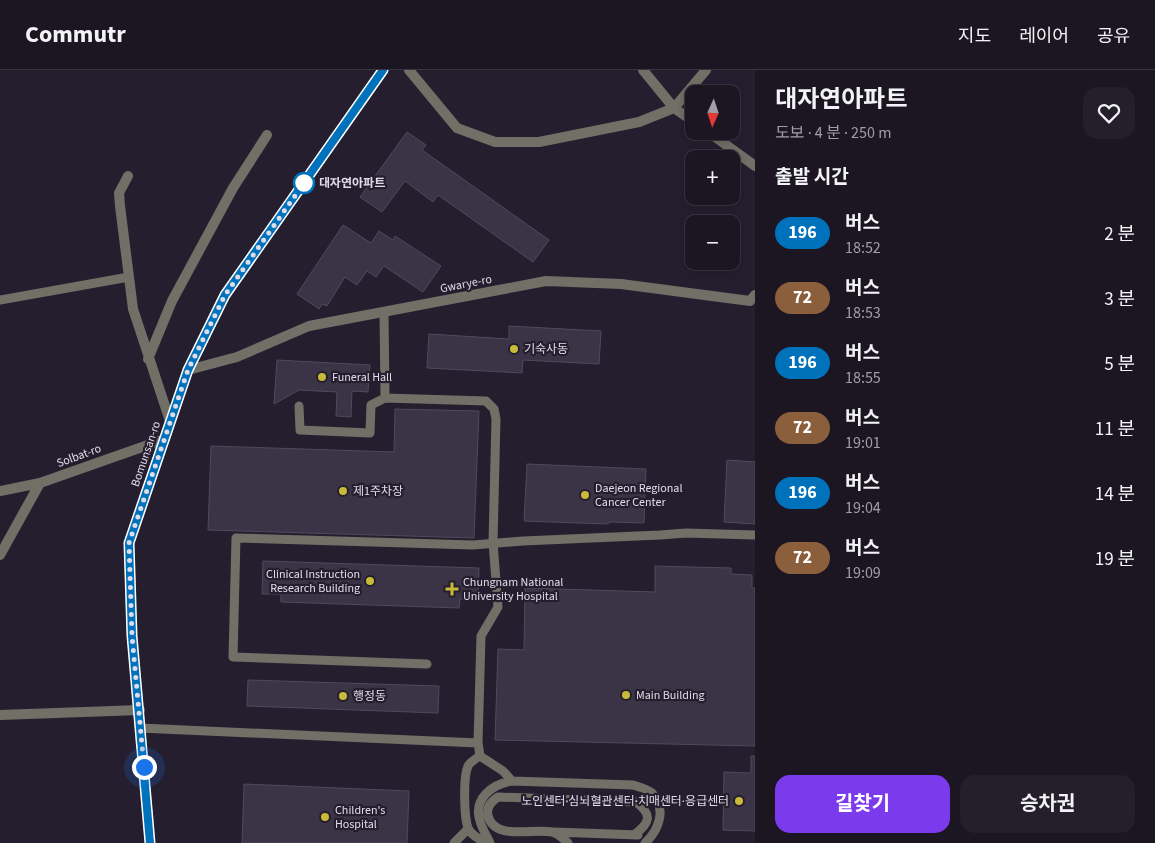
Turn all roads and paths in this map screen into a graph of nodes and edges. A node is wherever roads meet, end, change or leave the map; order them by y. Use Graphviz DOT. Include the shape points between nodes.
graph roads {
  1 [pos="383,70"];
  2 [pos="409,70"];
  3 [pos="643,70"];
  4 [pos="706,70"];
  5 [pos="674,108"];
  6 [pos="685,116"];
  7 [pos="267,135"];
  8 [pos="719,140"];
  9 [pos="755,166"];
  10 [pos="128,176"];
  11 [pos="129,277"];
  12 [pos="755,295"];
  13 [pos="0,300"];
  14 [pos="384,312"];
  15 [pos="148,359"];
  16 [pos="188,370"];
  17 [pos="385,398"];
  18 [pos="300,406"];
  19 [pos="170,421"];
  20 [pos="164,439"];
  21 [pos="40,483"];
  22 [pos="0,491"];
  23 [pos="755,535"];
  24 [pos="493,542"];
  25 [pos="0,555"];
  26 [pos="426,664"];
  27 [pos="140,710"];
  28 [pos="0,715"];
  29 [pos="140,728"];
  30 [pos="478,743"];
  31 [pos="480,756"];
  32 [pos="512,781"];
  33 [pos="468,829"];
  34 [pos="554,832"];
  35 [pos="634,835"];
  36 [pos="654,835"];
  37 [pos="150,843"];
  38 [pos="454,843"];
  39 [pos="486,843"];
  40 [pos="490,843"];
  41 [pos="568,843"];
  42 [pos="645,843"];
  1 -- 16 [label="main road, Bomunsan-ro" via="225,295"];
  2 -- 5 [label="street" via="457,128 495,142 539,142 639,122"];
  3 -- 5 [label="street"];
  4 -- 5 [label="street"];
  5 -- 6 [label="street"];
  7 -- 15 [label="street" via="233,188 172,301"];
  8 -- 9 [label="street"];
  10 -- 11 [label="street" via="119,193"];
  11 -- 13 [label="lane"];
  11 -- 15 [label="street" via="133,310"];
  12 -- 14 [label="street, Gwarye-ro" via="750,301 621,284 546,281"];
  14 -- 16 [label="street, Gwarye-ro" via="309,326 237,357"];
  14 -- 17 [label="lane"];
  15 -- 19 [label="street"];
  16 -- 19 [label="main road, Bomunsan-ro"];
  17 -- 18 [label="lane" via="371,405 370,433 300,430"];
  17 -- 24 [label="lane" via="486,401 494,409"];
  19 -- 20 [label="main road, Bomunsan-ro"];
  20 -- 21 [label="street, Solbat-ro"];
  20 -- 27 [label="main road, Bomunsan-ro" via="129,543 132,636"];
  21 -- 22 [label="street, Solbat-ro"];
  21 -- 25 [label="street"];
  23 -- 24 [label="lane" via="686,533"];
  24 -- 26 [label="lane" via="473,545 236,538 232,657"];
  24 -- 30 [label="lane" via="498,607 481,636"];
  27 -- 28 [label="street"];
  27 -- 29 [label="main road, Bomunsan-ro"];
  29 -- 30 [label="lane"];
  29 -- 37 [label="main road, Bomunsan-ro"];
  30 -- 31 [label="lane"];
  31 -- 32 [label="lane"];
  31 -- 33 [label="lane" via="469,764 466,774"];
  32 -- 36 [label="lane" via="633,785 651,791 659,805 660,820"];
  32 -- 40 [label="lane" via="492,787 483,796 480,820"];
  33 -- 38 [label="lane"];
  33 -- 39 [label="lane"];
  34 -- 35 [label="lane"];
  34 -- 35 [label="lane" via="501,830 491,824 487,814 490,803 498,797 636,802 646,809 648,818 644,827"];
  34 -- 41 [label="lane"];
  35 -- 36 [label="lane"];
  36 -- 42 [label="lane"];
}
